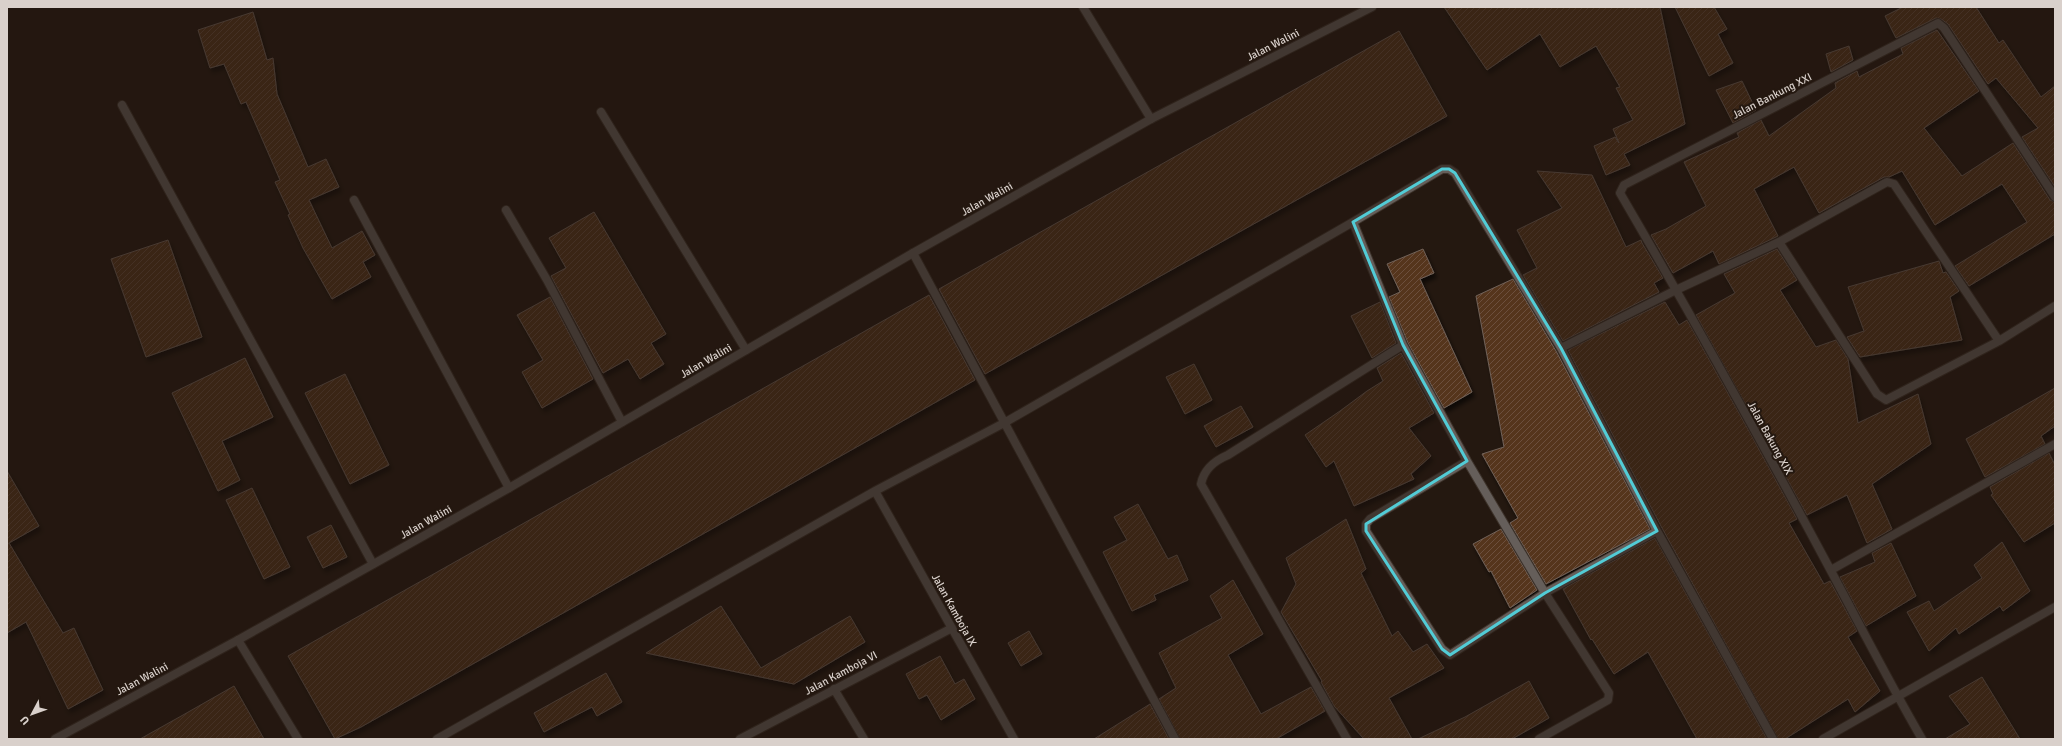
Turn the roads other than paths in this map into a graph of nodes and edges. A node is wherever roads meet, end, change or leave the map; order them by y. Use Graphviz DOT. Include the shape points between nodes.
graph roads {
  1 [pos="1083,7"];
  2 [pos="1372,7"];
  3 [pos="122,105"];
  4 [pos="601,112"];
  5 [pos="1151,119"];
  6 [pos="1620,193"];
  7 [pos="2055,197"];
  8 [pos="354,200"];
  9 [pos="506,210"];
  10 [pos="1353,222"];
  11 [pos="1779,242"];
  12 [pos="913,253"];
  13 [pos="1676,290"];
  14 [pos="2055,306"];
  15 [pos="1999,341"];
  16 [pos="1403,345"];
  17 [pos="1561,348"];
  18 [pos="746,350"];
  19 [pos="622,422"];
  20 [pos="1004,422"];
  21 [pos="2055,444"];
  22 [pos="1467,461"];
  23 [pos="509,488"];
  24 [pos="875,491"];
  25 [pos="1657,531"];
  26 [pos="373,564"];
  27 [pos="1831,570"];
  28 [pos="1545,593"];
  29 [pos="2055,607"];
  30 [pos="952,628"];
  31 [pos="238,640"];
  32 [pos="834,689"];
  33 [pos="1897,695"];
  34 [pos="55,739"];
  35 [pos="298,739"];
  36 [pos="437,739"];
  37 [pos="740,739"];
  38 [pos="864,739"];
  39 [pos="1014,739"];
  40 [pos="1175,739"];
  41 [pos="1347,739"];
  42 [pos="1539,739"];
  43 [pos="1773,739"];
  44 [pos="1823,739"];
  45 [pos="1922,739"];
  1 -- 5 [label="street"];
  2 -- 5 [label="street, Jalan Walini"];
  3 -- 26 [label="street"];
  4 -- 18 [label="street"];
  5 -- 12 [label="street, Jalan Walini"];
  6 -- 7 [label="street, Jalan Bankung XXI" via="1624,186 1938,23 1944,28"];
  6 -- 13 [label="street, Jalan Bakung XIX"];
  8 -- 23 [label="street"];
  9 -- 19 [label="street" via="547,280"];
  10 -- 16 [label="street"];
  10 -- 17 [label="street" via="1442,168 1455,173"];
  10 -- 20 [label="street"];
  11 -- 13 [label="street"];
  11 -- 15 [label="street" via="1881,398 1886,400"];
  11 -- 15 [label="street" via="1887,182 1894,184"];
  12 -- 18 [label="street, Jalan Walini"];
  12 -- 20 [label="street"];
  13 -- 17 [label="street"];
  13 -- 27 [label="street, Jalan Bakung XIX"];
  14 -- 15 [label="street"];
  16 -- 22 [label="street"];
  16 -- 41 [label="street" via="1228,455 1215,460 1203,475 1201,484"];
  17 -- 25 [label="street"];
  18 -- 19 [label="street, Jalan Walini"];
  19 -- 23 [label="street, Jalan Walini"];
  20 -- 24 [label="street"];
  20 -- 40 [label="street"];
  21 -- 27 [label="street"];
  22 -- 28 [label="street"];
  22 -- 28 [label="street" via="1370,519 1366,524 1366,531 1442,649 1450,655"];
  23 -- 26 [label="street, Jalan Walini"];
  24 -- 30 [label="street, Jalan Kamboja IX"];
  24 -- 36 [label="street"];
  25 -- 28 [label="street"];
  25 -- 43 [label="street"];
  26 -- 31 [label="street, Jalan Walini"];
  27 -- 33 [label="street, Jalan Bakung XIX"];
  28 -- 42 [label="street" via="1610,697"];
  29 -- 33 [label="street"];
  30 -- 32 [label="street, Jalan Kamboja VI"];
  30 -- 39 [label="street, Jalan Kamboja IX"];
  31 -- 34 [label="street, Jalan Walini"];
  31 -- 35 [label="street"];
  32 -- 37 [label="street, Jalan Kamboja VI"];
  32 -- 38 [label="street"];
  33 -- 44 [label="street"];
  33 -- 45 [label="street, Jalan Bakung XIX"];
}
